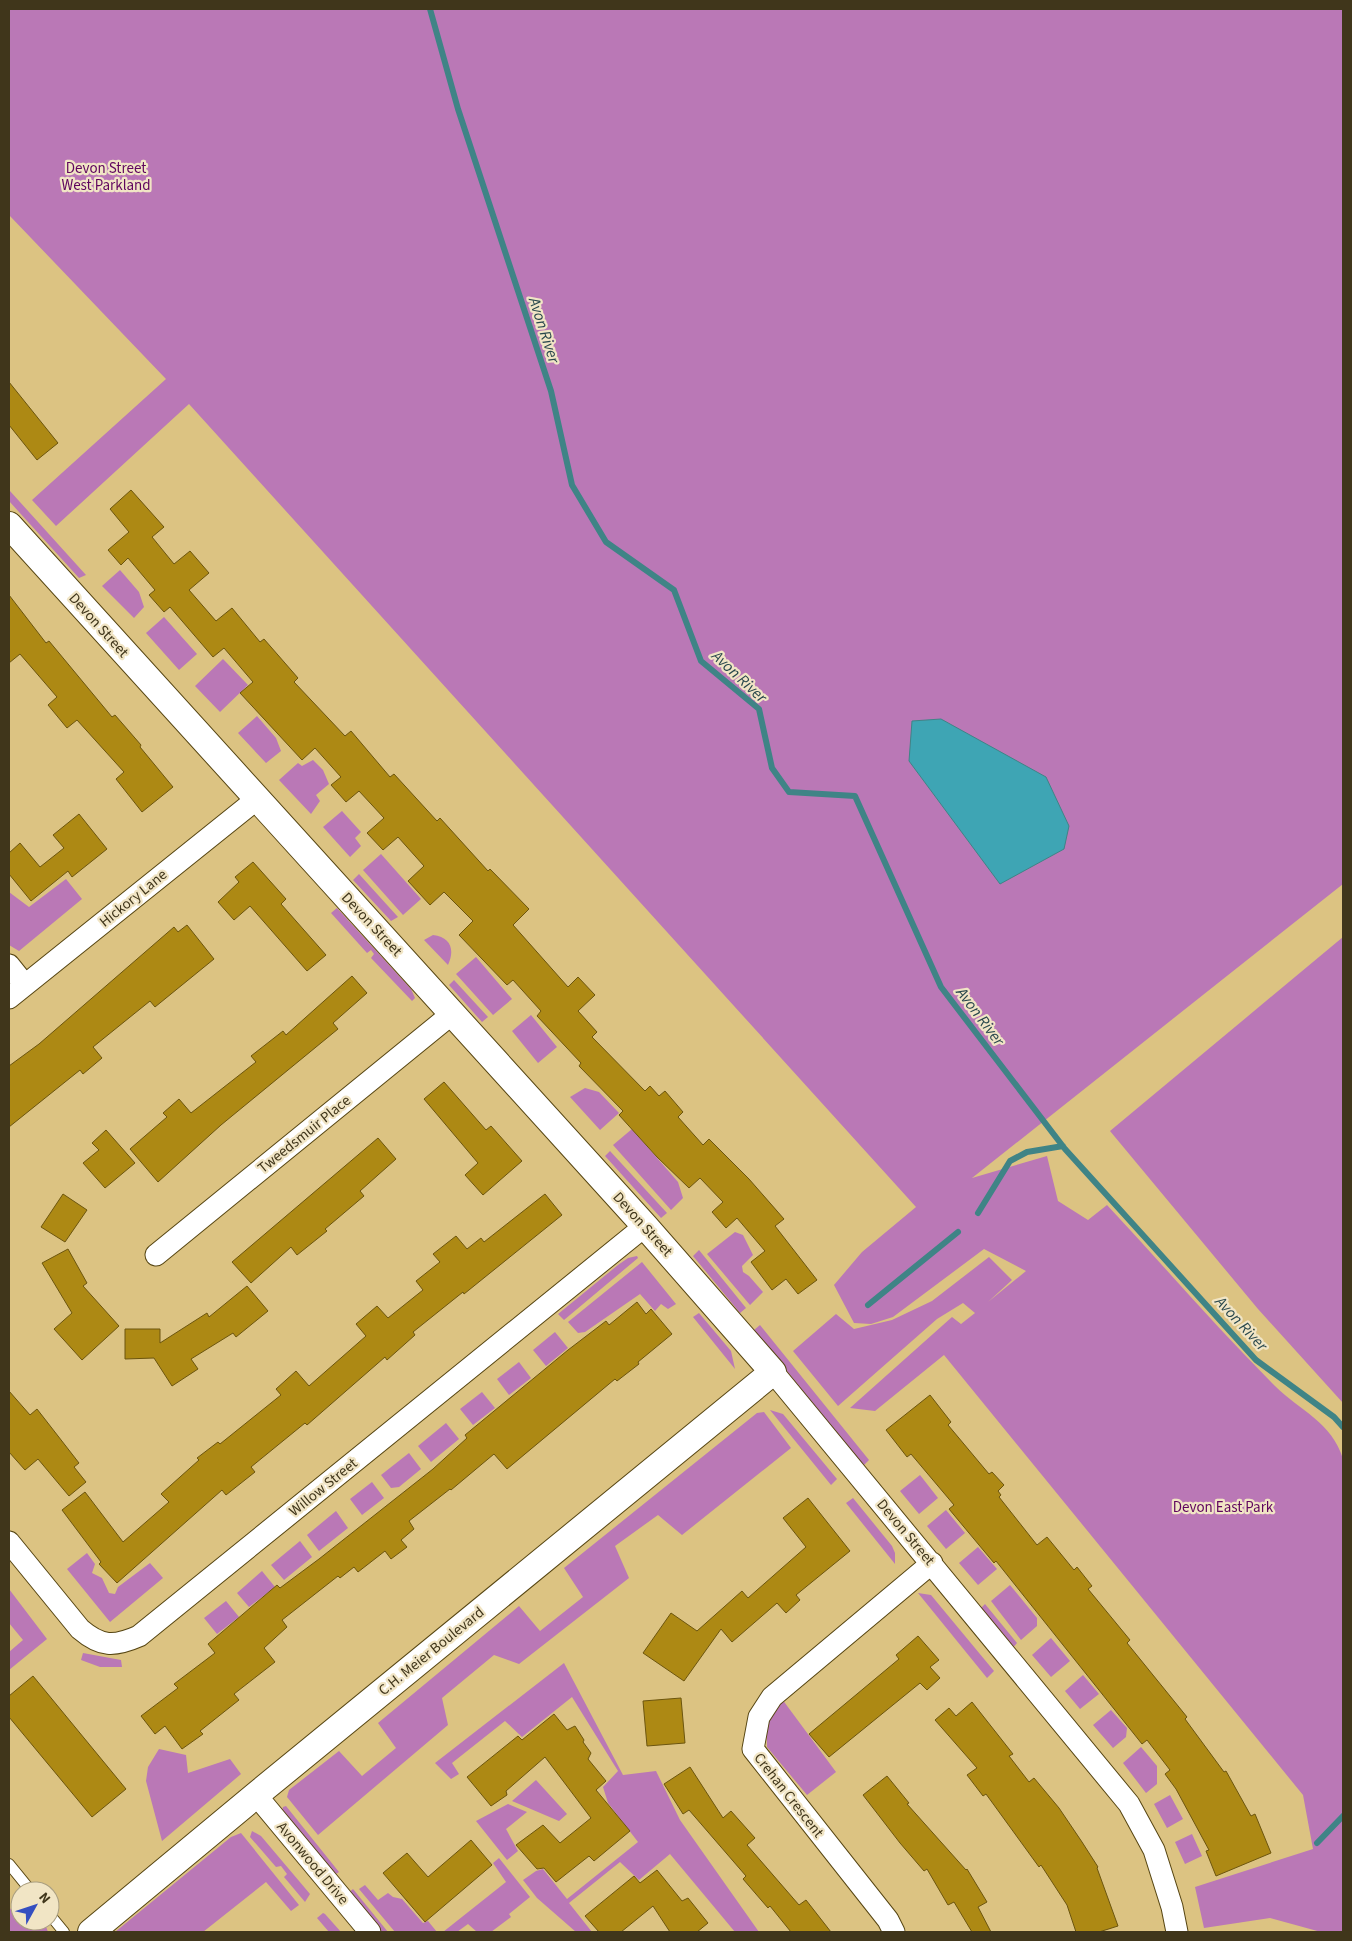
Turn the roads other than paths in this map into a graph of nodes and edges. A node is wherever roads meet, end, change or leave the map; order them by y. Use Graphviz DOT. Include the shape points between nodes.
graph roads {
  1 [pos="9,526"];
  2 [pos="257,798"];
  3 [pos="9,965"];
  4 [pos="25,985"];
  5 [pos="9,998"];
  6 [pos="453,1013"];
  7 [pos="645,1226"];
  8 [pos="156,1255"];
  9 [pos="773,1372"];
  10 [pos="9,1542"];
  11 [pos="932,1563"];
  12 [pos="256,1795"];
  13 [pos="9,1864"];
  14 [pos="23,1881"];
  15 [pos="91,1932"];
  16 [pos="370,1932"];
  17 [pos="894,1932"];
  18 [pos="1177,1932"];
  1 -- 2 [label="street, Devon Street"];
  2 -- 4 [label="street, Hickory Lane"];
  2 -- 6 [label="street, Devon Street"];
  3 -- 4 [label="street"];
  4 -- 5 [label="street, Hickory Lane"];
  6 -- 7 [label="street, Devon Street"];
  6 -- 8 [label="street, Tweedsmuir Place"];
  7 -- 9 [label="street, Devon Street"];
  7 -- 10 [label="street, Willow Street" via="139,1636 123,1643 94,1641 80,1629"];
  9 -- 11 [label="street, Devon Street"];
  9 -- 12 [label="street, C.H. Meier Boulevard"];
  11 -- 17 [label="street, Crehan Crescent" via="772,1697 759,1717 753,1749 888,1920"];
  11 -- 18 [label="street, Devon Street" via="1129,1804 1154,1850"];
  12 -- 15 [label="street, C.H. Meier Boulevard"];
  12 -- 16 [label="street, Avonwood Drive"];
  13 -- 14 [label="lane"];
}
